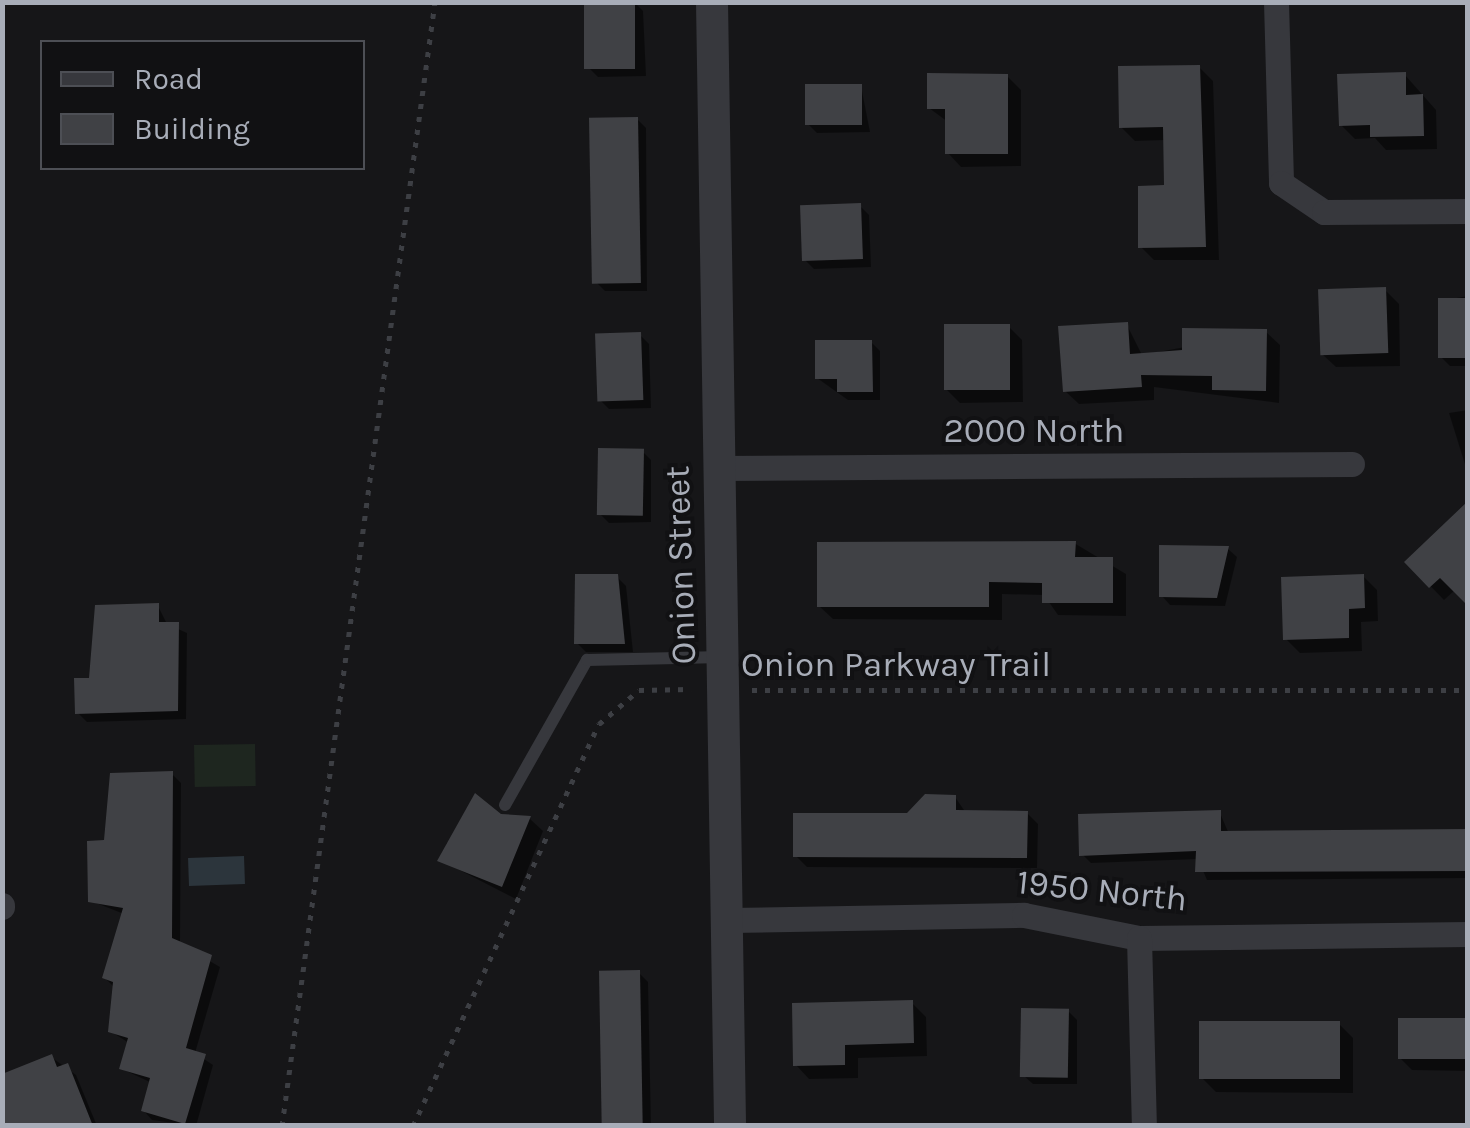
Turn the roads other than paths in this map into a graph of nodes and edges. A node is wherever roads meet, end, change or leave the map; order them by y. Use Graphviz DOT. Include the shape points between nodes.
graph roads {
  1 [pos="712,2"];
  2 [pos="1276,2"];
  3 [pos="1468,211"];
  4 [pos="1352,464"];
  5 [pos="717,468"];
  6 [pos="724,673"];
  7 [pos="504,805"];
  8 [pos="728,920"];
  9 [pos="1468,934"];
  10 [pos="1139,938"];
  11 [pos="730,1126"];
  12 [pos="1144,1126"];
  1 -- 5 [label="street, Onion Street"];
  2 -- 3 [label="street" via="1281,184 1324,212"];
  4 -- 5 [label="street, 2000 North"];
  5 -- 6 [label="street, Onion Street"];
  6 -- 7 [label="lane" via="587,660"];
  6 -- 8 [label="street, Onion Street"];
  8 -- 10 [label="street, 1950 North" via="1024,915"];
  8 -- 11 [label="street, Onion Street"];
  9 -- 10 [label="street, 1950 North"];
  10 -- 12 [label="street"];
}
